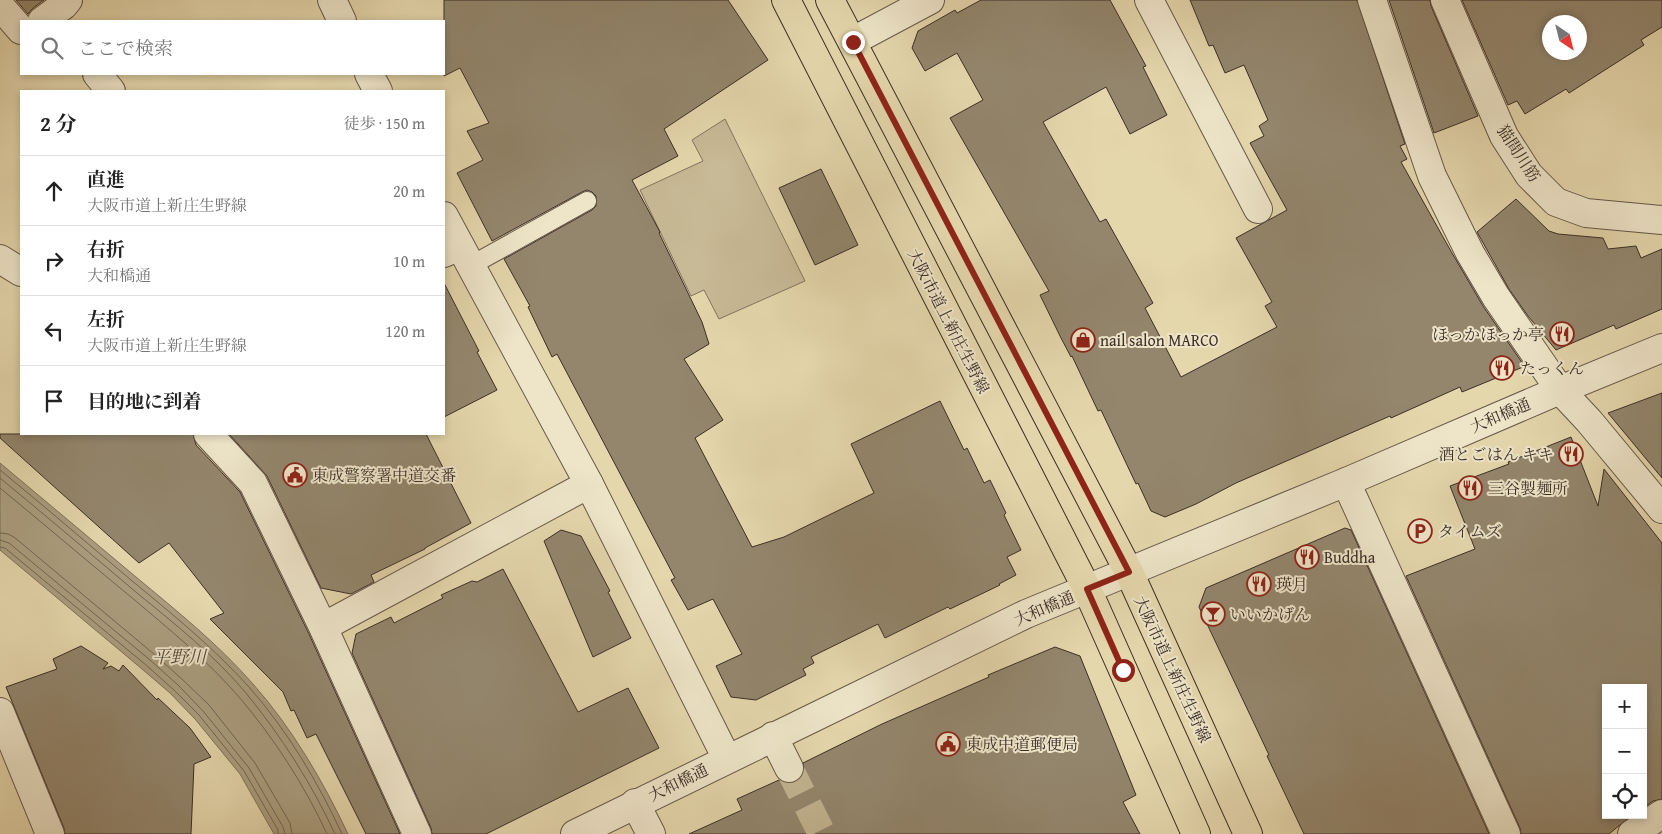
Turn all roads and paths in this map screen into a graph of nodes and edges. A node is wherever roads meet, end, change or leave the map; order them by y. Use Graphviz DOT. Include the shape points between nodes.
graph roads {
  1 [pos="332,0"];
  2 [pos="786,0"];
  3 [pos="830,0"];
  4 [pos="930,0"];
  5 [pos="1149,0"];
  6 [pos="1372,0"];
  7 [pos="1444,0"];
  8 [pos="0,6"];
  9 [pos="342,20"];
  10 [pos="20,29"];
  11 [pos="853,42"];
  12 [pos="98,75"];
  13 [pos="369,75"];
  14 [pos="110,90"];
  15 [pos="377,90"];
  16 [pos="587,201"];
  17 [pos="1258,209"];
  18 [pos="445,219"];
  19 [pos="1662,220"];
  20 [pos="458,255"];
  21 [pos="0,259"];
  22 [pos="20,271"];
  23 [pos="1662,348"];
  24 [pos="1560,390"];
  25 [pos="209,435"];
  26 [pos="1346,482"];
  27 [pos="588,484"];
  28 [pos="1662,509"];
  29 [pos="1129,572"];
  30 [pos="1087,589"];
  31 [pos="322,627"];
  32 [pos="0,712"];
  33 [pos="774,736"];
  34 [pos="727,759"];
  35 [pos="789,768"];
  36 [pos="635,803"];
  37 [pos="1662,814"];
  38 [pos="50,834"];
  39 [pos="417,834"];
  40 [pos="574,834"];
  41 [pos="650,834"];
  42 [pos="1196,834"];
  43 [pos="1248,834"];
  44 [pos="1506,834"];
  45 [pos="1632,834"];
  1 -- 9 [label="street"];
  2 -- 30 [label="main road, 大阪市道上新庄生野線"];
  3 -- 11 [label="main road, 大阪市道上新庄生野線"];
  4 -- 11 [label="street"];
  5 -- 17 [label="street"];
  6 -- 24 [label="street" via="1432,176 1496,297"];
  7 -- 19 [label="street, 猫間川筋" via="1504,136 1529,175 1556,202 1586,213"];
  8 -- 10 [label="street"];
  11 -- 29 [label="main road, 大阪市道上新庄生野線"];
  12 -- 14 [label="street"];
  13 -- 15 [label="street"];
  16 -- 20 [label="lane"];
  18 -- 20 [label="street"];
  20 -- 27 [label="street"];
  21 -- 22 [label="street"];
  23 -- 24 [label="street, 大和橋通"];
  24 -- 26 [label="street, 大和橋通"];
  24 -- 28 [label="street"];
  25 -- 31 [label="street" via="253,483"];
  26 -- 29 [label="street, 大和橋通"];
  26 -- 44 [label="street"];
  27 -- 31 [label="street"];
  27 -- 34 [label="street"];
  29 -- 30 [label="street, 大和橋通"];
  29 -- 43 [label="main road, 大阪市道上新庄生野線"];
  30 -- 33 [label="street, 大和橋通" via="1026,614"];
  30 -- 42 [label="main road, 大阪市道上新庄生野線"];
  31 -- 39 [label="street"];
  32 -- 38 [label="street"];
  33 -- 34 [label="street, 大和橋通"];
  33 -- 35 [label="street"];
  34 -- 36 [label="street, 大和橋通"];
  36 -- 40 [label="street, 大和橋通"];
  36 -- 41 [label="street"];
  37 -- 45 [label="street"];
}
